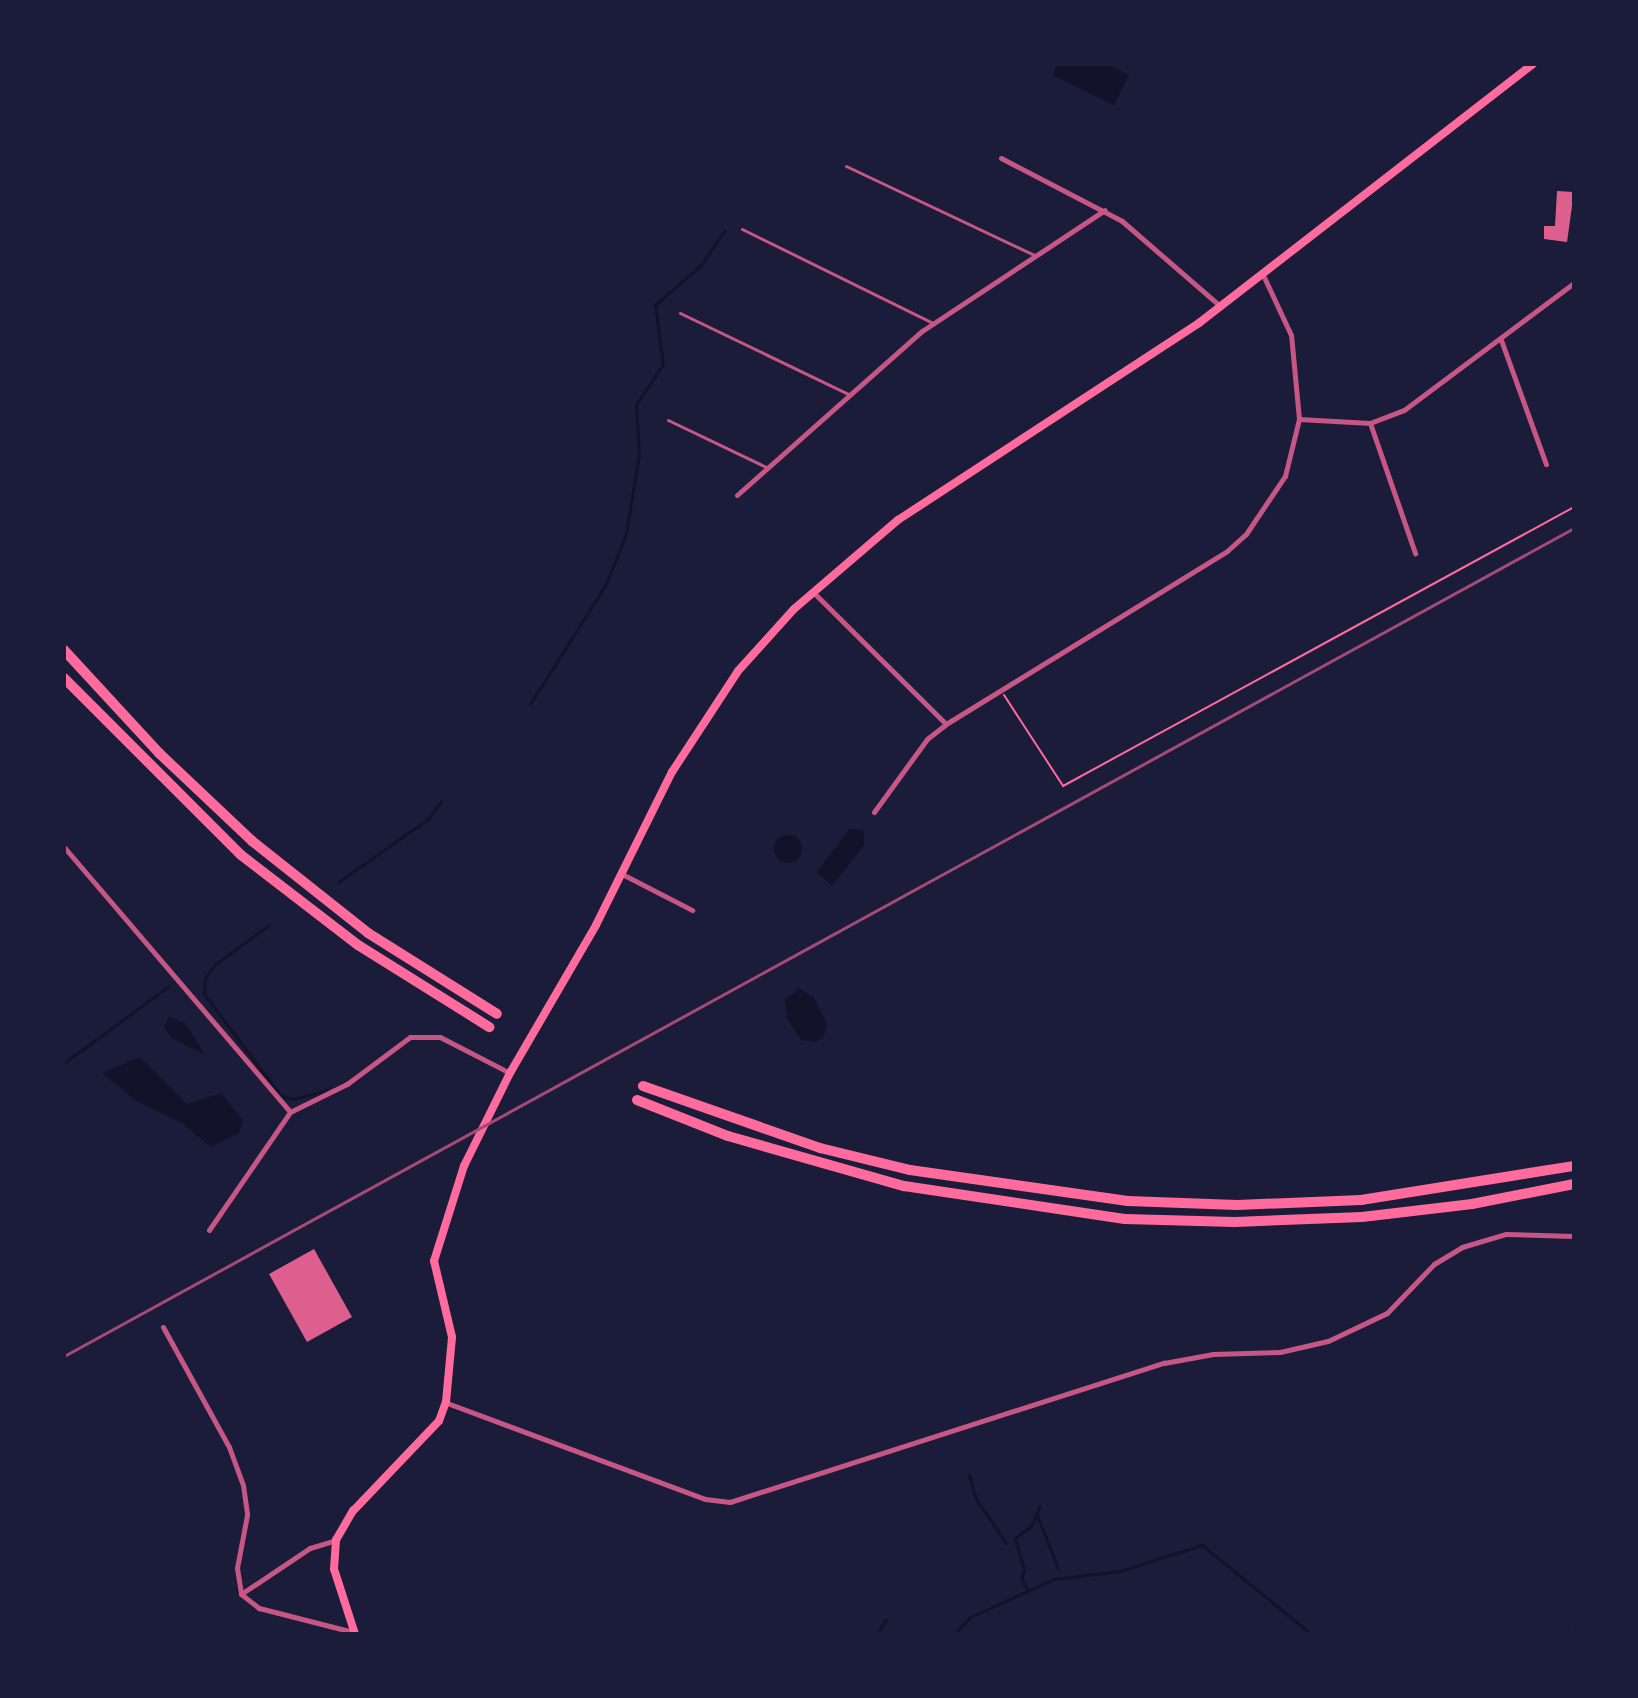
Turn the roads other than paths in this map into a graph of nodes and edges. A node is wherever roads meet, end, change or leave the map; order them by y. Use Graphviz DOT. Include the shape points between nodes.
graph roads {
  1 [pos="1533,64"];
  2 [pos="1001,158"];
  3 [pos="846,166"];
  4 [pos="1105,210"];
  5 [pos="742,229"];
  6 [pos="1036,256"];
  7 [pos="1263,275"];
  8 [pos="1574,283"];
  9 [pos="1221,307"];
  10 [pos="680,313"];
  11 [pos="934,323"];
  12 [pos="1501,340"];
  13 [pos="848,394"];
  14 [pos="1299,419"];
  15 [pos="668,420"];
  16 [pos="1370,423"];
  17 [pos="1546,464"];
  18 [pos="766,467"];
  19 [pos="737,495"];
  20 [pos="1415,553"];
  21 [pos="813,592"];
  22 [pos="64,650"];
  23 [pos="64,678"];
  24 [pos="946,724"];
  25 [pos="874,812"];
  26 [pos="64,847"];
  27 [pos="622,874"];
  28 [pos="692,910"];
  29 [pos="497,1014"];
  30 [pos="489,1027"];
  31 [pos="510,1073"];
  32 [pos="643,1086"];
  33 [pos="637,1100"];
  34 [pos="290,1112"];
  35 [pos="1574,1166"];
  36 [pos="1574,1184"];
  37 [pos="209,1230"];
  38 [pos="1574,1236"];
  39 [pos="163,1327"];
  40 [pos="446,1402"];
  41 [pos="336,1540"];
  42 [pos="241,1594"];
  43 [pos="354,1633"];
  1 -- 7 [label="main road"];
  2 -- 4 [label="street"];
  3 -- 6 [label="lane"];
  4 -- 6 [label="street"];
  4 -- 9 [label="street" via="1160,250"];
  5 -- 11 [label="lane"];
  6 -- 11 [label="street"];
  7 -- 9 [label="main road"];
  7 -- 14 [label="street" via="1291,335"];
  8 -- 12 [label="street"];
  9 -- 21 [label="main road" via="933,495"];
  10 -- 13 [label="lane"];
  11 -- 13 [label="street"];
  12 -- 16 [label="street" via="1424,399"];
  12 -- 17 [label="street"];
  13 -- 18 [label="street"];
  14 -- 16 [label="street"];
  14 -- 24 [label="street" via="1285,476 1263,512 1230,548"];
  15 -- 18 [label="lane"];
  16 -- 20 [label="street"];
  18 -- 19 [label="street"];
  21 -- 24 [label="street"];
  21 -- 27 [label="main road" via="760,644 717,701 672,772"];
  22 -- 29 [label="highway" via="159,753 263,850 368,933"];
  23 -- 30 [label="highway" via="241,855 358,945"];
  24 -- 25 [label="street" via="927,739"];
  26 -- 34 [label="street"];
  27 -- 28 [label="street"];
  27 -- 31 [label="main road"];
  31 -- 34 [label="street" via="440,1037 421,1034 401,1042 347,1084"];
  31 -- 40 [label="main road" via="477,1138 434,1261 452,1337"];
  32 -- 35 [label="highway" via="805,1143 910,1170 1128,1201 1237,1205 1361,1200"];
  33 -- 36 [label="highway" via="728,1136 904,1186 1125,1219 1297,1222 1362,1217 1472,1204"];
  34 -- 37 [label="street"];
  38 -- 40 [label="street" via="1506,1234 1447,1253 1399,1305 1328,1341 1280,1352 1177,1360 730,1502 705,1499"];
  39 -- 42 [label="street" via="229,1447 243,1485 247,1515 237,1568"];
  40 -- 41 [label="main road" via="439,1421 353,1511"];
  41 -- 42 [label="street" via="310,1548"];
  41 -- 43 [label="main road" via="334,1569"];
  42 -- 43 [label="street" via="259,1608"];
}
